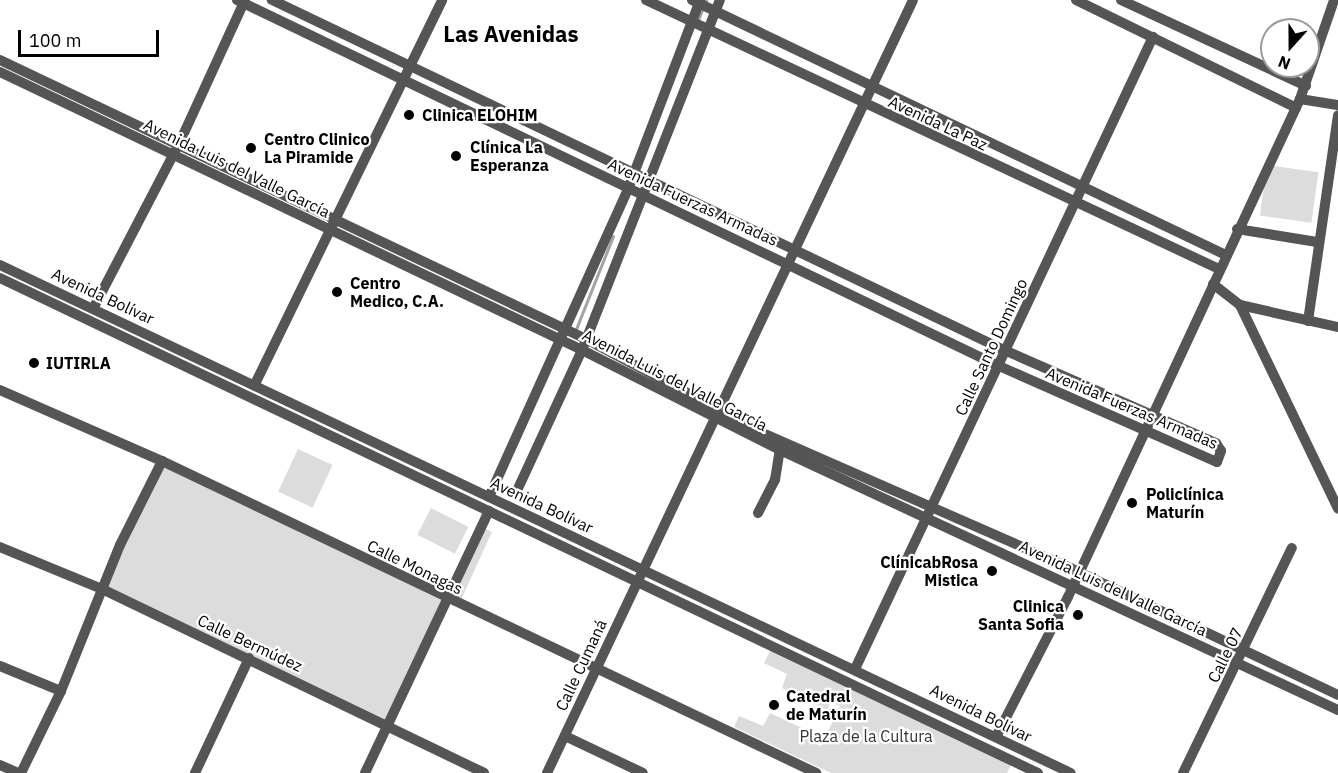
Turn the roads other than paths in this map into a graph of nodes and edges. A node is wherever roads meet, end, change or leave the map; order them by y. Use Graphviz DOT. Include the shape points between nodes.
graph roads {
  1 [pos="272,0"];
  2 [pos="442,0"];
  3 [pos="646,0"];
  4 [pos="720,0"];
  5 [pos="913,0"];
  6 [pos="1076,0"];
  7 [pos="1121,0"];
  8 [pos="1334,0"];
  9 [pos="242,1"];
  10 [pos="702,4"];
  11 [pos="697,25"];
  12 [pos="1153,37"];
  13 [pos="0,60"];
  14 [pos="410,67"];
  15 [pos="0,72"];
  16 [pos="404,79"];
  17 [pos="1306,86"];
  18 [pos="872,88"];
  19 [pos="1298,103"];
  20 [pos="864,105"];
  21 [pos="1338,105"];
  22 [pos="1338,115"];
  23 [pos="177,149"];
  24 [pos="634,174"];
  25 [pos="650,181"];
  26 [pos="1079,187"];
  27 [pos="629,189"];
  28 [pos="644,196"];
  29 [pos="1072,202"];
  30 [pos="333,225"];
  31 [pos="1237,229"];
  32 [pos="1317,242"];
  33 [pos="796,249"];
  34 [pos="1226,255"];
  35 [pos="0,265"];
  36 [pos="789,265"];
  37 [pos="1219,269"];
  38 [pos="0,278"];
  39 [pos="1213,284"];
  40 [pos="1240,305"];
  41 [pos="94,308"];
  42 [pos="1308,321"];
  43 [pos="1338,327"];
  44 [pos="567,330"];
  45 [pos="586,339"];
  46 [pos="562,340"];
  47 [pos="582,350"];
  48 [pos="1006,351"];
  49 [pos="999,366"];
  50 [pos="255,384"];
  51 [pos="0,390"];
  52 [pos="719,413"];
  53 [pos="1153,415"];
  54 [pos="1146,432"];
  55 [pos="780,450"];
  56 [pos="162,461"];
  57 [pos="515,495"];
  58 [pos="489,497"];
  59 [pos="933,506"];
  60 [pos="1338,509"];
  61 [pos="489,512"];
  62 [pos="758,513"];
  63 [pos="927,519"];
  64 [pos="0,547"];
  65 [pos="1292,548"];
  66 [pos="642,569"];
  67 [pos="1079,572"];
  68 [pos="636,581"];
  69 [pos="1073,585"];
  70 [pos="102,589"];
  71 [pos="448,599"];
  72 [pos="1244,651"];
  73 [pos="249,658"];
  74 [pos="1239,663"];
  75 [pos="0,666"];
  76 [pos="595,669"];
  77 [pos="855,669"];
  78 [pos="61,691"];
  79 [pos="1338,694"];
  80 [pos="1338,710"];
  81 [pos="387,724"];
  82 [pos="565,736"];
  83 [pos="996,737"];
  84 [pos="0,765"];
  85 [pos="20,773"];
  86 [pos="195,773"];
  87 [pos="365,773"];
  88 [pos="484,773"];
  89 [pos="547,773"];
  90 [pos="643,773"];
  91 [pos="816,773"];
  92 [pos="1038,773"];
  93 [pos="1071,773"];
  94 [pos="1183,773"];
  1 -- 14 [label="street, Avenida Fuerzas Armadas"];
  2 -- 14 [label="street"];
  3 -- 11 [label="street, Avenida La Paz"];
  4 -- 10 [label="street"];
  5 -- 18 [label="street, Calle Cumaná"];
  6 -- 12 [label="street"];
  7 -- 17 [label="street"];
  8 -- 17 [label="street"];
  9 -- 16 [label="street, Avenida Fuerzas Armadas"];
  9 -- 23 [label="street"];
  10 -- 11 [label="street"];
  10 -- 11 [label="street"];
  10 -- 18 [label="street, Avenida La Paz"];
  11 -- 20 [label="street, Avenida La Paz"];
  11 -- 24 [label="street"];
  11 -- 25 [label="street"];
  12 -- 19 [label="street"];
  12 -- 26 [label="street, Calle Santo Domingo"];
  13 -- 23 [label="street, Avenida Luis del Valle García"];
  14 -- 16 [label="street"];
  14 -- 24 [label="street, Avenida Fuerzas Armadas"];
  15 -- 23 [label="street, Avenida Luis del Valle García"];
  16 -- 27 [label="street, Avenida Fuerzas Armadas"];
  16 -- 30 [label="street"];
  17 -- 19 [label="street"];
  18 -- 20 [label="street, Calle Cumaná"];
  18 -- 26 [label="street, Avenida La Paz"];
  19 -- 21 [label="street"];
  19 -- 31 [label="street"];
  20 -- 29 [label="street, Avenida La Paz"];
  20 -- 33 [label="street, Calle Cumaná"];
  22 -- 32 [label="street"];
  23 -- 30 [label="street, Avenida Luis del Valle García"];
  23 -- 41 [label="street"];
  24 -- 25 [label="street, Avenida Fuerzas Armadas"];
  24 -- 27 [label="street"];
  25 -- 28 [label="street"];
  25 -- 33 [label="street, Avenida Fuerzas Armadas"];
  26 -- 29 [label="street, Calle Santo Domingo"];
  26 -- 34 [label="street, Avenida La Paz"];
  27 -- 28 [label="street, Avenida Fuerzas Armadas"];
  27 -- 44 [label="street"];
  28 -- 36 [label="street, Avenida Fuerzas Armadas"];
  28 -- 45 [label="street"];
  29 -- 37 [label="street, Avenida La Paz"];
  29 -- 48 [label="street, Calle Santo Domingo"];
  30 -- 44 [label="street, Avenida Luis del Valle García"];
  30 -- 46 [label="street, Avenida Luis del Valle García"];
  30 -- 50 [label="street"];
  31 -- 32 [label="street"];
  31 -- 34 [label="street"];
  32 -- 42 [label="street"];
  33 -- 36 [label="street, Calle Cumaná"];
  33 -- 48 [label="street, Avenida Fuerzas Armadas"];
  34 -- 37 [label="street"];
  35 -- 41 [label="street, Avenida Bolívar"];
  36 -- 49 [label="street, Avenida Fuerzas Armadas"];
  36 -- 52 [label="street, Calle Cumaná"];
  37 -- 39 [label="street"];
  38 -- 61 [label="street, Avenida Bolívar"];
  39 -- 40 [label="street"];
  39 -- 53 [label="street"];
  40 -- 42 [label="street"];
  40 -- 60 [label="street"];
  41 -- 50 [label="street, Avenida Bolívar"];
  42 -- 43 [label="street"];
  44 -- 45 [label="street, Avenida Luis del Valle García"];
  44 -- 46 [label="street"];
  45 -- 47 [label="street"];
  45 -- 52 [label="street, Avenida Luis del Valle García"];
  46 -- 47 [label="street, Avenida Luis del Valle García"];
  46 -- 58 [label="street"];
  47 -- 52 [label="street, Avenida Luis del Valle García"];
  47 -- 57 [label="street"];
  48 -- 49 [label="street, Calle Santo Domingo"];
  48 -- 53 [label="street, Avenida Fuerzas Armadas"];
  49 -- 54 [label="street, Avenida Fuerzas Armadas"];
  49 -- 59 [label="street, Calle Santo Domingo"];
  50 -- 58 [label="street, Avenida Bolívar"];
  51 -- 56 [label="street, Calle Monagas"];
  52 -- 55 [label="street, Avenida Luis del Valle García"];
  52 -- 59 [label="street, Avenida Luis del Valle García"];
  52 -- 66 [label="street, Calle Cumaná"];
  53 -- 54 [label="street"];
  53 -- 54 [label="street, Avenida Fuerzas Armadas" via="1220,446 1217,462"];
  54 -- 67 [label="street"];
  55 -- 62 [label="street" via="775,480"];
  55 -- 63 [label="street, Avenida Luis del Valle García"];
  56 -- 70 [label="street"];
  56 -- 71 [label="street, Calle Monagas"];
  58 -- 66 [label="street, Avenida Bolívar"];
  59 -- 63 [label="street, Calle Santo Domingo"];
  59 -- 67 [label="street, Avenida Luis del Valle García"];
  61 -- 68 [label="street, Avenida Bolívar"];
  61 -- 71 [label="street"];
  63 -- 69 [label="street, Avenida Luis del Valle García"];
  63 -- 77 [label="street, Calle Santo Domingo"];
  64 -- 70 [label="street, Calle Bermúdez"];
  65 -- 72 [label="street, Calle 07"];
  66 -- 68 [label="street, Calle Cumaná"];
  66 -- 77 [label="street, Avenida Bolívar"];
  67 -- 69 [label="street"];
  67 -- 72 [label="street, Avenida Luis del Valle García"];
  68 -- 76 [label="street, Calle Cumaná"];
  68 -- 92 [label="street, Avenida Bolívar"];
  69 -- 74 [label="street, Avenida Luis del Valle García"];
  69 -- 83 [label="street"];
  70 -- 73 [label="street, Calle Bermúdez"];
  70 -- 78 [label="street"];
  71 -- 76 [label="street, Calle Monagas"];
  71 -- 81 [label="street"];
  72 -- 74 [label="street, Calle 07"];
  72 -- 79 [label="street, Avenida Luis del Valle García"];
  73 -- 81 [label="street, Calle Bermúdez"];
  73 -- 86 [label="street"];
  74 -- 80 [label="street, Avenida Luis del Valle García"];
  74 -- 94 [label="street, Calle 07"];
  75 -- 78 [label="street"];
  76 -- 82 [label="street, Calle Cumaná"];
  76 -- 91 [label="street, Calle Monagas"];
  77 -- 83 [label="street, Avenida Bolívar"];
  78 -- 85 [label="street"];
  81 -- 87 [label="street"];
  81 -- 88 [label="street, Calle Bermúdez"];
  82 -- 89 [label="street, Calle Cumaná"];
  82 -- 90 [label="street"];
  83 -- 93 [label="street, Avenida Bolívar"];
  84 -- 85 [label="street"];
}
